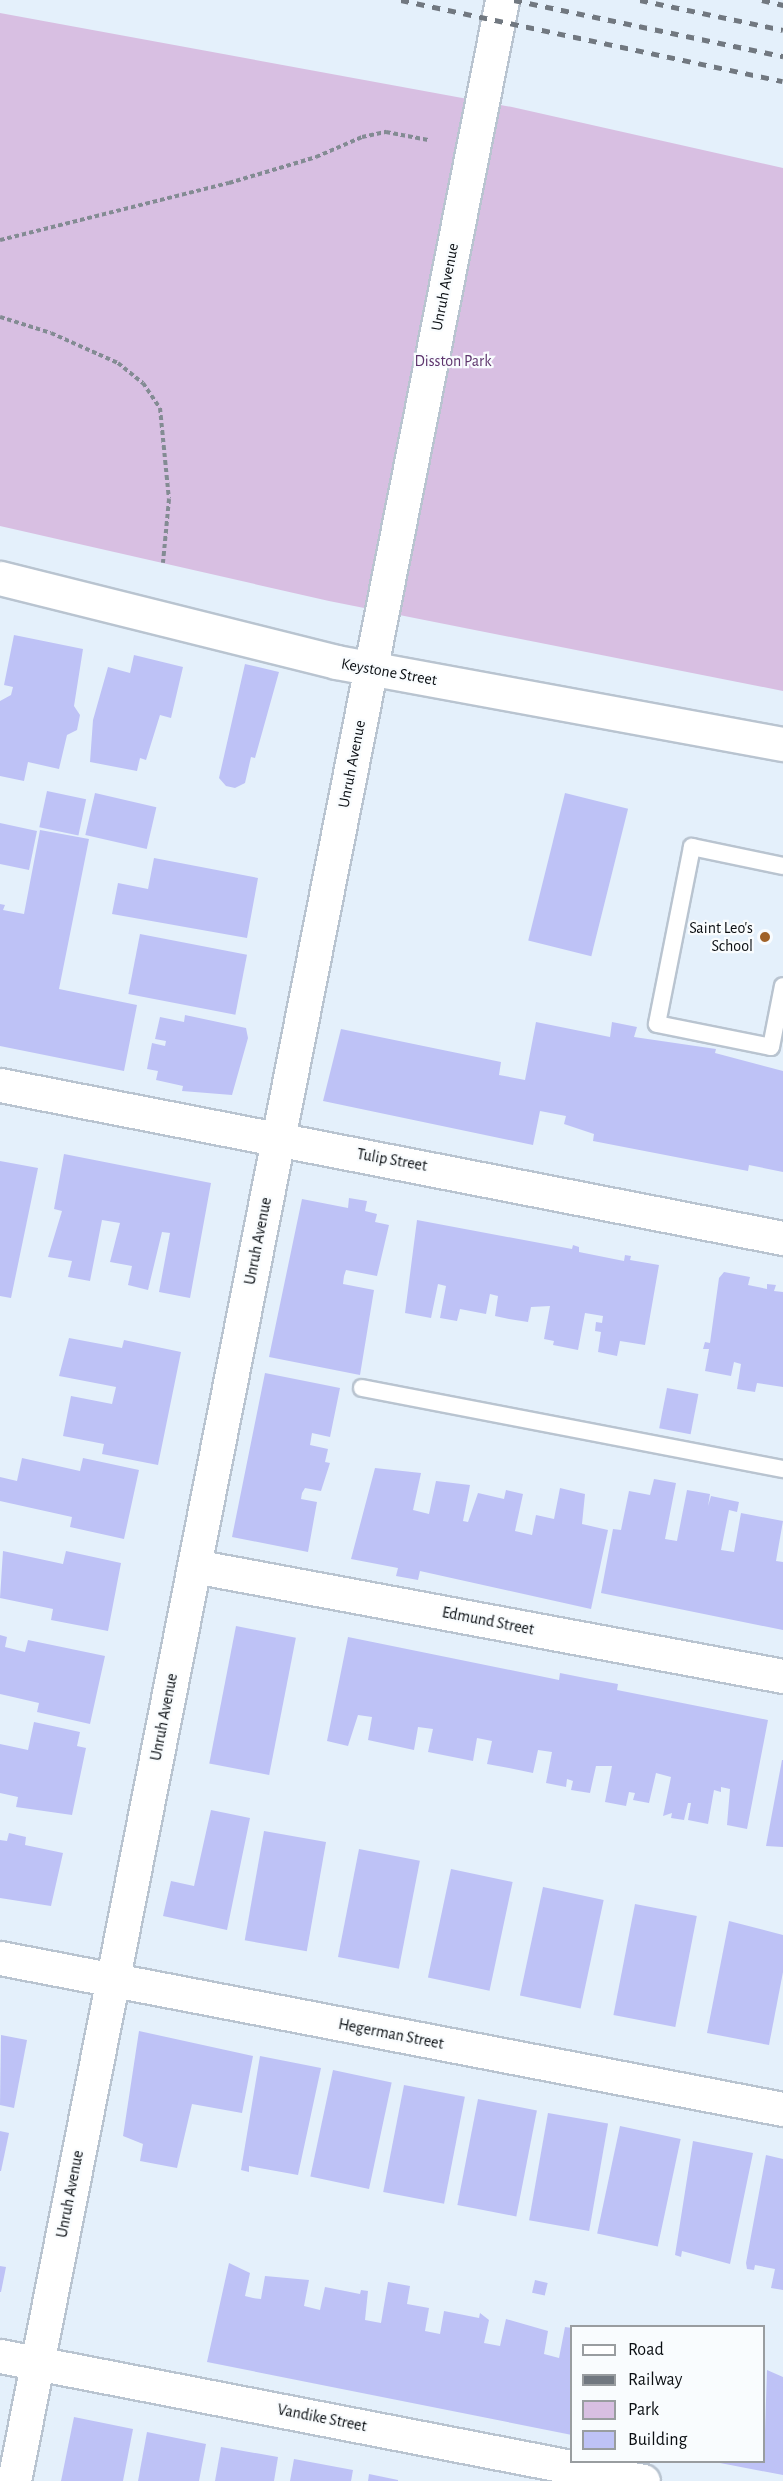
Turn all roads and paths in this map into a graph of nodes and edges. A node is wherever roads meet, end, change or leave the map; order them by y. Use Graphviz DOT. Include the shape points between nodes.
graph roads {
  1 [pos="502,0"];
  2 [pos="428,140"];
  3 [pos="0,240"];
  4 [pos="0,317"];
  5 [pos="163,563"];
  6 [pos="0,578"];
  7 [pos="371,669"];
  8 [pos="783,744"];
  9 [pos="783,866"];
  10 [pos="783,986"];
  11 [pos="0,1085"];
  12 [pos="278,1139"];
  13 [pos="783,1238"];
  14 [pos="362,1388"];
  15 [pos="783,1469"];
  16 [pos="194,1566"];
  17 [pos="783,1676"];
  18 [pos="0,1958"];
  19 [pos="112,1981"];
  20 [pos="783,2109"];
  21 [pos="0,2356"];
  22 [pos="37,2363"];
  23 [pos="14,2481"];
  24 [pos="643,2481"];
  1 -- 7 [label="street, Unruh Avenue"];
  2 -- 3 [label="path" via="386,132 362,137 316,157 229,183"];
  4 -- 5 [label="path" via="51,333 118,363 143,383 160,408 169,499"];
  6 -- 7 [label="street, Keystone Street"];
  7 -- 8 [label="street, Keystone Street"];
  7 -- 12 [label="street, Unruh Avenue"];
  9 -- 10 [label="lane" via="692,847 657,1024 771,1047"];
  11 -- 12 [label="street, Tulip Street"];
  12 -- 13 [label="street, Tulip Street"];
  12 -- 16 [label="street, Unruh Avenue"];
  14 -- 15 [label="lane"];
  16 -- 17 [label="street, Edmund Street"];
  16 -- 19 [label="street, Unruh Avenue"];
  18 -- 19 [label="street, Hegerman Street"];
  19 -- 20 [label="street, Hegerman Street"];
  19 -- 22 [label="street, Unruh Avenue"];
  21 -- 22 [label="street, Vandike Street"];
  22 -- 23 [label="street, Unruh Avenue"];
  22 -- 24 [label="street, Vandike Street"];
}
